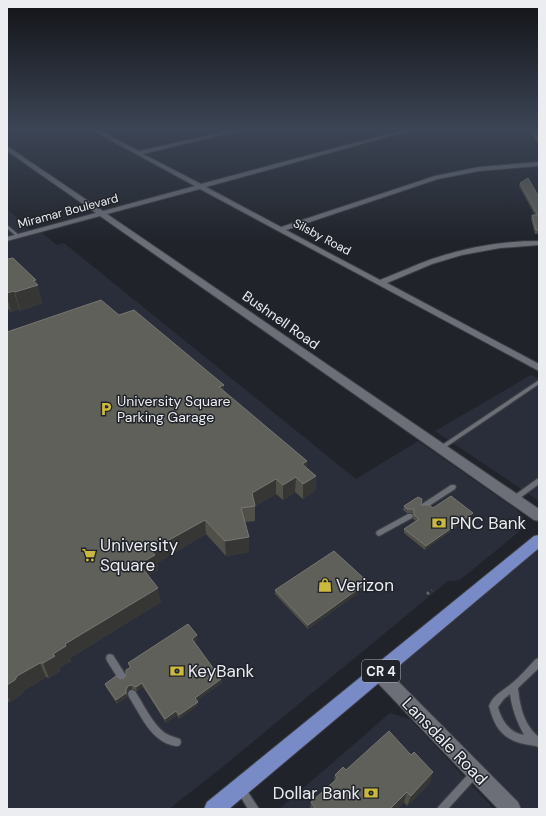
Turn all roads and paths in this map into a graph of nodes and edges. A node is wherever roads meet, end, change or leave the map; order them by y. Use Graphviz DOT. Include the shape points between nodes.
graph roads {
  1 [pos="35,167"];
  2 [pos="165,167"];
  3 [pos="271,167"];
  4 [pos="502,167"];
  5 [pos="201,186"];
  6 [pos="102,213"];
  7 [pos="7,226"];
  8 [pos="281,229"];
  9 [pos="18,236"];
  10 [pos="7,239"];
  11 [pos="539,243"];
  12 [pos="382,282"];
  13 [pos="539,368"];
  14 [pos="539,382"];
  15 [pos="441,448"];
  16 [pos="539,481"];
  17 [pos="453,487"];
  18 [pos="514,499"];
  19 [pos="424,506"];
  20 [pos="410,516"];
  21 [pos="539,516"];
  22 [pos="379,533"];
  23 [pos="539,540"];
  24 [pos="432,590"];
  25 [pos="427,594"];
  26 [pos="110,658"];
  27 [pos="539,662"];
  28 [pos="379,673"];
  29 [pos="122,677"];
  30 [pos="514,687"];
  31 [pos="132,694"];
  32 [pos="178,742"];
  33 [pos="538,742"];
  34 [pos="476,773"];
  35 [pos="240,788"];
  36 [pos="214,809"];
  37 [pos="254,809"];
  38 [pos="442,809"];
  39 [pos="511,809"];
  1 -- 6 [label="street, Bushnell Road"];
  2 -- 5 [label="street, Silsby Road"];
  3 -- 5 [label="street, Miramar Boulevard"];
  4 -- 8 [label="street" via="437,177"];
  5 -- 6 [label="street, Miramar Boulevard"];
  5 -- 8 [label="street, Silsby Road"];
  6 -- 9 [label="street, Miramar Boulevard"];
  6 -- 15 [label="street, Bushnell Road"];
  7 -- 9 [label="lane"];
  8 -- 12 [label="street, Silsby Road"];
  9 -- 10 [label="street, Miramar Boulevard"];
  11 -- 12 [label="street" via="493,246 465,252 436,260"];
  12 -- 13 [label="street, Silsby Road"];
  14 -- 15 [label="lane"];
  15 -- 18 [label="street, Bushnell Road"];
  16 -- 18 [label="lane"];
  17 -- 19 [label="lane"];
  18 -- 21 [label="street, Bushnell Road"];
  20 -- 22 [label="lane"];
  23 -- 28 [label="main road, CR 4"];
  24 -- 25 [label="path"];
  26 -- 29 [label="lane"];
  27 -- 30 [label="lane"];
  28 -- 34 [label="street, Lansdale Road"];
  28 -- 35 [label="main road, CR 4"];
  30 -- 33 [label="lane" via="524,728"];
  30 -- 33 [label="lane" via="501,696 493,706 496,718 510,734 523,740"];
  31 -- 32 [label="lane" via="158,732 169,741"];
  34 -- 38 [label="lane"];
  34 -- 39 [label="street, Lansdale Road"];
  35 -- 36 [label="main road, CR 4"];
  35 -- 37 [label="lane"];
}
